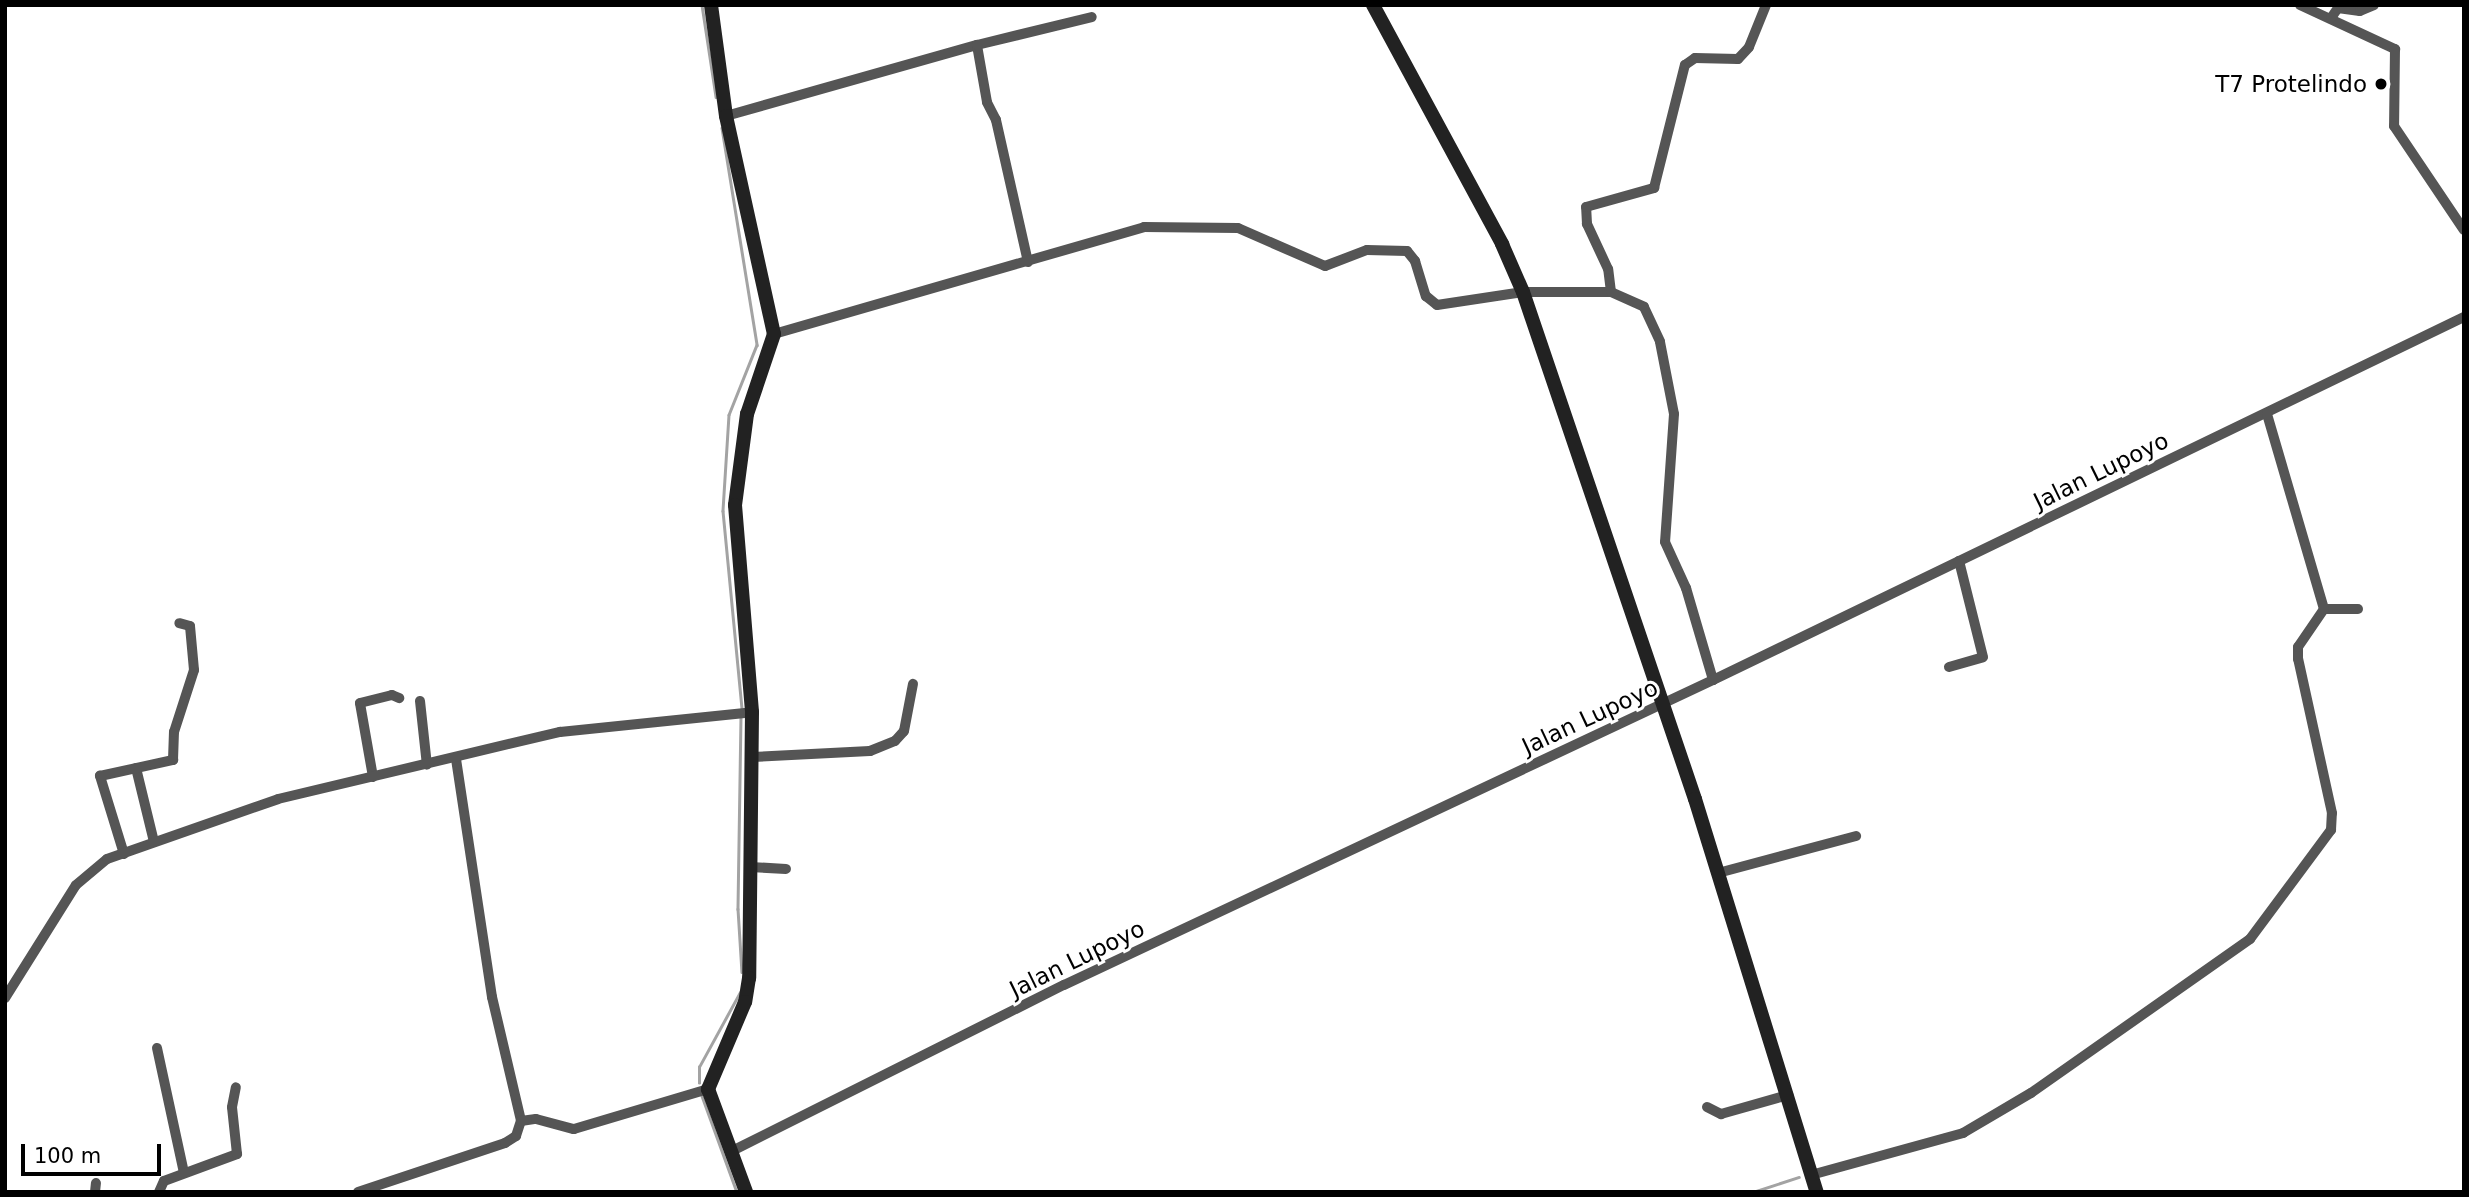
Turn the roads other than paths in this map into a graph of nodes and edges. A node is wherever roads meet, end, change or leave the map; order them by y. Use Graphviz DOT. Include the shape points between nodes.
graph roads {
  1 [pos="711,5"];
  2 [pos="1373,5"];
  3 [pos="1766,5"];
  4 [pos="2300,5"];
  5 [pos="2374,5"];
  6 [pos="1092,18"];
  7 [pos="2331,18"];
  8 [pos="977,45"];
  9 [pos="726,116"];
  10 [pos="2464,230"];
  11 [pos="1028,262"];
  12 [pos="1523,292"];
  13 [pos="1611,292"];
  14 [pos="2464,317"];
  15 [pos="774,334"];
  16 [pos="2267,414"];
  17 [pos="1959,561"];
  18 [pos="2324,609"];
  19 [pos="2358,609"];
  20 [pos="179,624"];
  21 [pos="1949,667"];
  22 [pos="1713,680"];
  23 [pos="913,684"];
  24 [pos="399,698"];
  25 [pos="1661,698"];
  26 [pos="420,701"];
  27 [pos="745,713"];
  28 [pos="757,757"];
  29 [pos="456,759"];
  30 [pos="427,765"];
  31 [pos="136,768"];
  32 [pos="373,777"];
  33 [pos="1856,836"];
  34 [pos="154,842"];
  35 [pos="124,854"];
  36 [pos="754,867"];
  37 [pos="786,869"];
  38 [pos="1718,873"];
  39 [pos="5,998"];
  40 [pos="157,1048"];
  41 [pos="236,1087"];
  42 [pos="708,1088"];
  43 [pos="1788,1095"];
  44 [pos="1707,1107"];
  45 [pos="521,1121"];
  46 [pos="729,1144"];
  47 [pos="184,1173"];
  48 [pos="1811,1175"];
  49 [pos="159,1192"];
  50 [pos="358,1192"];
  51 [pos="746,1192"];
  52 [pos="1817,1192"];
  1 -- 9 [label="street"];
  2 -- 12 [label="street" via="1502,244"];
  3 -- 13 [label="street" via="1749,47 1738,60 1695,58 1685,65 1654,188 1586,208 1587,224 1608,269"];
  4 -- 7 [label="street"];
  5 -- 7 [label="street" via="2360,11 2338,8"];
  6 -- 8 [label="street"];
  7 -- 10 [label="street" via="2395,49 2394,126"];
  8 -- 9 [label="street"];
  8 -- 11 [label="street" via="986,102 996,120"];
  9 -- 15 [label="street"];
  11 -- 12 [label="street" via="1144,227 1226,227 1325,266 1367,250 1407,251 1426,296 1437,305"];
  11 -- 15 [label="street"];
  12 -- 13 [label="street"];
  12 -- 25 [label="street"];
  13 -- 22 [label="street" via="1644,307 1660,342 1674,414 1665,542 1686,588"];
  14 -- 16 [label="street, Jalan Lupoyo"];
  15 -- 27 [label="street" via="747,414 735,505"];
  16 -- 17 [label="street, Jalan Lupoyo"];
  16 -- 18 [label="street"];
  17 -- 21 [label="street" via="1983,657"];
  17 -- 22 [label="street, Jalan Lupoyo"];
  18 -- 19 [label="street"];
  18 -- 48 [label="street" via="2298,647 2298,659 2333,825 2250,939 1986,1121 1942,1140"];
  20 -- 31 [label="street" via="190,626 194,670 174,732 173,760"];
  22 -- 25 [label="street, Jalan Lupoyo"];
  23 -- 28 [label="street" via="904,731 895,741 870,751"];
  24 -- 32 [label="street" via="393,695 360,703"];
  25 -- 38 [label="street"];
  25 -- 46 [label="street, Jalan Lupoyo"];
  26 -- 30 [label="street"];
  27 -- 28 [label="street"];
  27 -- 29 [label="street" via="571,730"];
  28 -- 36 [label="street"];
  29 -- 30 [label="street"];
  29 -- 45 [label="street" via="492,997"];
  30 -- 32 [label="street"];
  31 -- 34 [label="street"];
  31 -- 35 [label="street" via="100,776"];
  32 -- 34 [label="street" via="278,799"];
  33 -- 38 [label="street"];
  34 -- 35 [label="street"];
  35 -- 39 [label="street" via="98,863 76,885"];
  36 -- 37 [label="street"];
  36 -- 42 [label="street" via="747,988"];
  38 -- 43 [label="street"];
  40 -- 47 [label="street"];
  41 -- 47 [label="street" via="232,1107 240,1147 237,1154"];
  42 -- 45 [label="street" via="574,1129 536,1119"];
  42 -- 46 [label="street"];
  43 -- 44 [label="street" via="1721,1114"];
  43 -- 48 [label="street"];
  45 -- 50 [label="street" via="516,1136 505,1143"];
  46 -- 51 [label="street"];
  47 -- 49 [label="street" via="164,1181"];
  48 -- 52 [label="street"];
}
